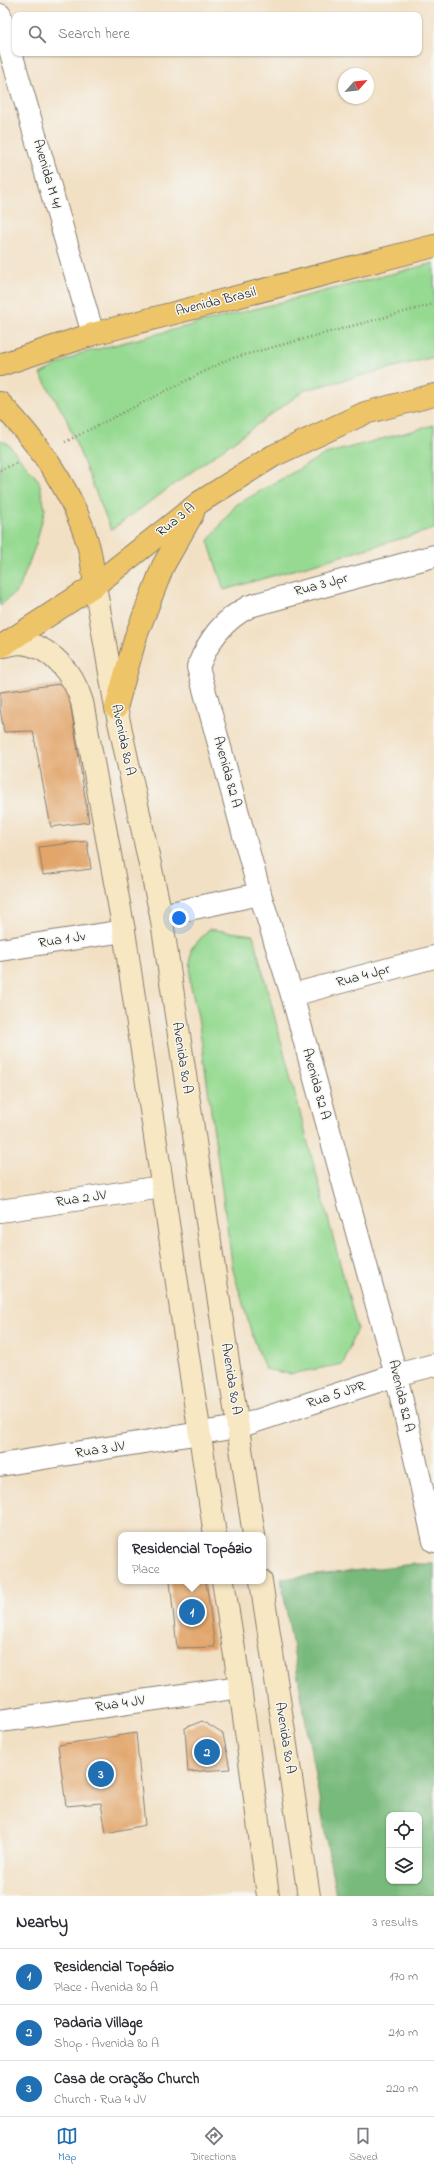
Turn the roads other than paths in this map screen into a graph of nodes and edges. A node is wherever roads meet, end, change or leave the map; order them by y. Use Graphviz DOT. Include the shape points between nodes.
graph roads {
  1 [pos="0,14"];
  2 [pos="12,55"];
  3 [pos="12,56"];
  4 [pos="434,246"];
  5 [pos="93,334"];
  6 [pos="0,366"];
  7 [pos="434,395"];
  8 [pos="0,403"];
  9 [pos="200,502"];
  10 [pos="434,556"];
  11 [pos="95,585"];
  12 [pos="216,632"];
  13 [pos="2,646"];
  14 [pos="116,708"];
  15 [pos="260,894"];
  16 [pos="161,915"];
  17 [pos="124,931"];
  18 [pos="0,950"];
  19 [pos="434,957"];
  20 [pos="292,995"];
  21 [pos="162,1187"];
  22 [pos="0,1211"];
  23 [pos="434,1365"];
  24 [pos="396,1375"];
  25 [pos="238,1427"];
  26 [pos="199,1434"];
  27 [pos="0,1465"];
  28 [pos="215,1532"];
  29 [pos="254,1532"];
  30 [pos="434,1541"];
  31 [pos="223,1584"];
  32 [pos="261,1584"];
  33 [pos="240,1687"];
  34 [pos="0,1721"];
  35 [pos="268,1896"];
  36 [pos="309,1896"];
  1 -- 2 [label="street, Avenida M 41"];
  3 -- 5 [label="street, Avenida M 41"];
  4 -- 5 [label="main road, Avenida Brasil"];
  5 -- 6 [label="main road, Avenida Brasil"];
  7 -- 9 [label="main road, Rua 3 A" via="364,413 273,456"];
  8 -- 11 [label="main road" via="26,430 62,483 78,515 89,549"];
  9 -- 11 [label="main road, Rua 3 A"];
  9 -- 14 [label="main road" via="161,573 136,636"];
  10 -- 12 [label="street, Rua 3 Jpr" via="263,600 237,612"];
  11 -- 13 [label="main road, Rua 3 A"];
  11 -- 14 [label="main road, Avenida 80 A"];
  12 -- 15 [label="street, Avenida 82 A" via="198,667"];
  13 -- 17 [label="main road" via="20,643 44,652 64,668 78,690"];
  14 -- 16 [label="main road, Avenida 80 A"];
  15 -- 16 [label="street"];
  15 -- 20 [label="street, Avenida 82 A"];
  16 -- 25 [label="main road, Avenida 80 A"];
  17 -- 18 [label="street, Rua 1 Jv"];
  17 -- 21 [label="main road"];
  19 -- 20 [label="street, Rua 4 Jpr"];
  20 -- 24 [label="street, Avenida 82 A"];
  21 -- 22 [label="street, Rua 2 JV"];
  21 -- 26 [label="main road"];
  23 -- 24 [label="street, Rua 5 JPR"];
  24 -- 25 [label="street, Rua 5 JPR"];
  24 -- 30 [label="street, Avenida 82 A"];
  25 -- 26 [label="street, Rua 5 JPR"];
  25 -- 29 [label="main road, Avenida 80 A"];
  26 -- 27 [label="street, Rua 3 JV"];
  26 -- 28 [label="main road"];
  31 -- 33 [label="main road"];
  32 -- 36 [label="main road, Avenida 80 A"];
  33 -- 34 [label="street, Rua 4 JV"];
  33 -- 35 [label="main road"];
}
